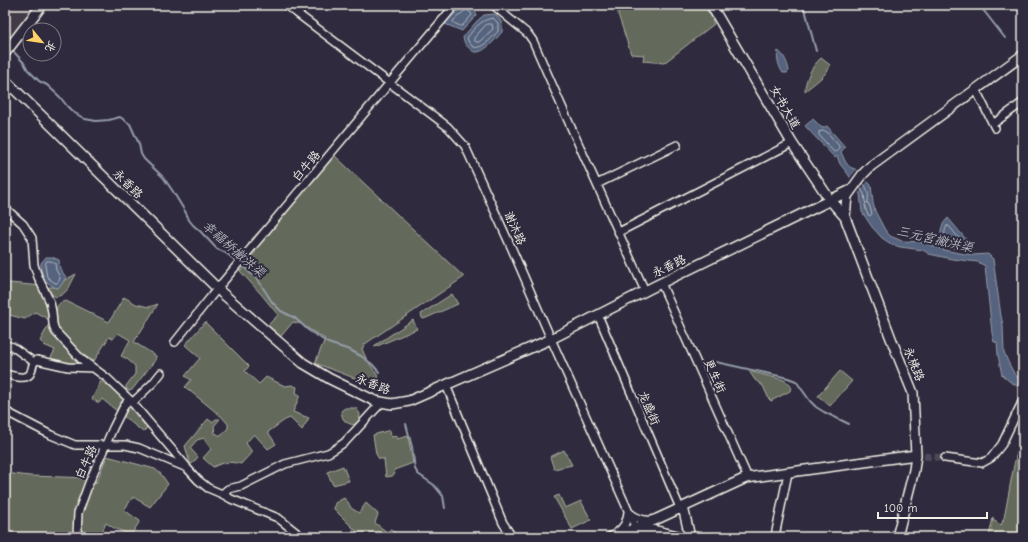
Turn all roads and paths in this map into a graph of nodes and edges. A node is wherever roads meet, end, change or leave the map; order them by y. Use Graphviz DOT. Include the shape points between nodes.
graph roads {
  1 [pos="42,5"];
  2 [pos="286,5"];
  3 [pos="455,5"];
  4 [pos="493,5"];
  5 [pos="711,5"];
  6 [pos="6,50"];
  7 [pos="1023,55"];
  8 [pos="5,80"];
  9 [pos="390,83"];
  10 [pos="976,90"];
  11 [pos="1023,102"];
  12 [pos="792,143"];
  13 [pos="677,145"];
  14 [pos="596,184"];
  15 [pos="851,190"];
  16 [pos="830,200"];
  17 [pos="5,208"];
  18 [pos="845,217"];
  19 [pos="619,232"];
  20 [pos="661,283"];
  21 [pos="217,289"];
  22 [pos="645,291"];
  23 [pos="598,315"];
  24 [pos="551,339"];
  25 [pos="175,342"];
  26 [pos="5,345"];
  27 [pos="34,362"];
  28 [pos="94,368"];
  29 [pos="162,373"];
  30 [pos="5,374"];
  31 [pos="446,385"];
  32 [pos="1023,400"];
  33 [pos="131,401"];
  34 [pos="382,402"];
  35 [pos="5,411"];
  36 [pos="106,445"];
  37 [pos="920,455"];
  38 [pos="945,458"];
  39 [pos="187,468"];
  40 [pos="788,473"];
  41 [pos="748,478"];
  42 [pos="222,494"];
  43 [pos="681,508"];
  44 [pos="628,511"];
  45 [pos="659,518"];
  46 [pos="660,531"];
  47 [pos="634,532"];
  48 [pos="775,536"];
  49 [pos="76,537"];
  50 [pos="302,537"];
  51 [pos="512,537"];
  52 [pos="612,537"];
  53 [pos="649,537"];
  54 [pos="682,537"];
  55 [pos="690,537"];
  56 [pos="897,537"];
  1 -- 6 [label="main road"];
  2 -- 9 [label="street, 谢沐路"];
  3 -- 9 [label="street, 白牛路"];
  4 -- 14 [label="street" via="533,41"];
  5 -- 12 [label="main road, 女书大道"];
  7 -- 10 [label="main road"];
  8 -- 21 [label="main road, 永香路"];
  9 -- 21 [label="street, 白牛路"];
  9 -- 24 [label="street, 谢沐路" via="448,127 465,146"];
  10 -- 11 [label="street" via="994,126"];
  10 -- 15 [label="main road" via="871,166"];
  12 -- 16 [label="main road, 女书大道"];
  12 -- 19 [label="street"];
  13 -- 14 [label="street"];
  14 -- 19 [label="street"];
  15 -- 16 [label="main road, 永香路"];
  15 -- 18 [label="main road, 永桃路" via="847,196"];
  16 -- 18 [label="main road, 女书大道"];
  16 -- 20 [label="main road, 永香路"];
  17 -- 28 [label="street" via="23,224 32,238 34,265 51,304 55,332 81,359"];
  18 -- 37 [label="main road, 永桃路" via="913,393"];
  19 -- 22 [label="street"];
  20 -- 22 [label="main road, 永香路"];
  20 -- 41 [label="street, 更生街"];
  21 -- 25 [label="street, 白牛路"];
  21 -- 34 [label="main road, 永香路" via="303,363 330,379"];
  22 -- 23 [label="main road, 永香路"];
  23 -- 24 [label="main road, 永香路"];
  23 -- 43 [label="street, 龙盛街"];
  24 -- 31 [label="main road, 永香路"];
  24 -- 44 [label="street, 谢沐路"];
  26 -- 27 [label="street" via="13,347"];
  27 -- 28 [label="street" via="37,360"];
  27 -- 30 [label="street" via="30,373 24,378"];
  28 -- 33 [label="street"];
  29 -- 33 [label="street, 白牛路"];
  31 -- 34 [label="main road, 永香路" via="409,401 392,404"];
  31 -- 51 [label="street" via="503,523"];
  32 -- 38 [label="street" via="1002,444 991,458 982,463"];
  33 -- 36 [label="street, 白牛路" via="123,408"];
  33 -- 39 [label="street"];
  34 -- 42 [label="street" via="345,442 328,453 285,464"];
  35 -- 36 [label="street" via="74,445"];
  36 -- 39 [label="street" via="139,448"];
  36 -- 49 [label="street, 白牛路" via="78,513"];
  37 -- 40 [label="main road"];
  37 -- 56 [label="main road, 永桃路"];
  39 -- 42 [label="street" via="208,488"];
  40 -- 41 [label="main road"];
  40 -- 48 [label="street"];
  41 -- 43 [label="main road"];
  42 -- 50 [label="street" via="240,504 278,518"];
  43 -- 45 [label="main road"];
  43 -- 55 [label="main road"];
  44 -- 45 [label="street" via="639,519"];
  44 -- 47 [label="street, 谢沐路"];
  44 -- 52 [label="street" via="624,526"];
  45 -- 46 [label="main road" via="656,529"];
  45 -- 47 [label="main road"];
  46 -- 47 [label="main road" via="649,529"];
  46 -- 54 [label="main road"];
  47 -- 52 [label="main road"];
  47 -- 53 [label="street"];
}
